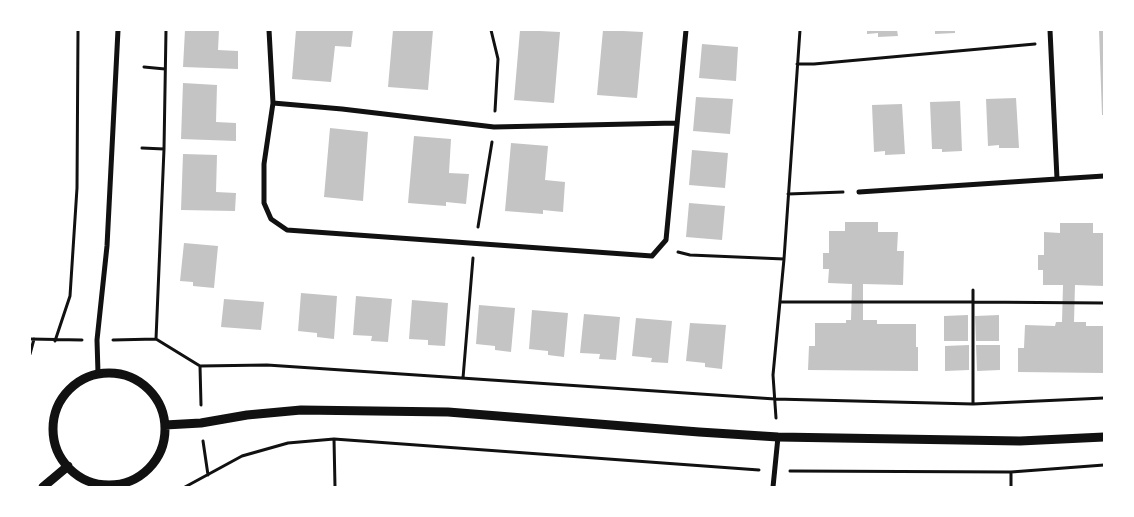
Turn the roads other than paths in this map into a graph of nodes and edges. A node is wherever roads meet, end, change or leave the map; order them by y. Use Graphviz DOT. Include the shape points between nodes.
graph roads {
  1 [pos="118,30"];
  2 [pos="269,30"];
  3 [pos="686,30"];
  4 [pos="1050,30"];
  5 [pos="273,104"];
  6 [pos="676,124"];
  7 [pos="1104,176"];
  8 [pos="1057,179"];
  9 [pos="859,192"];
  10 [pos="98,373"];
  11 [pos="165,424"];
  12 [pos="778,437"];
  13 [pos="1104,437"];
  14 [pos="68,466"];
  15 [pos="43,487"];
  16 [pos="774,487"];
  1 -- 10 [label="street" via="107,246 97,340"];
  2 -- 5 [label="street"];
  3 -- 6 [label="street"];
  4 -- 8 [label="street"];
  5 -- 6 [label="street" via="494,127"];
  5 -- 6 [label="street" via="264,164 264,203 271,219 287,230 652,256 666,240"];
  7 -- 8 [label="street"];
  8 -- 9 [label="street"];
  10 -- 11 [label="street" via="117,373 135,379 150,390 161,406"];
  10 -- 14 [label="street" via="79,380 64,394 55,411 53,430 57,450"];
  11 -- 12 [label="street" via="301,410 448,412"];
  11 -- 14 [label="street" via="164,442 157,458 146,471 131,480 115,484 97,483 81,477"];
  12 -- 13 [label="street" via="1020,441"];
  12 -- 16 [label="street"];
  14 -- 15 [label="street"];
}
